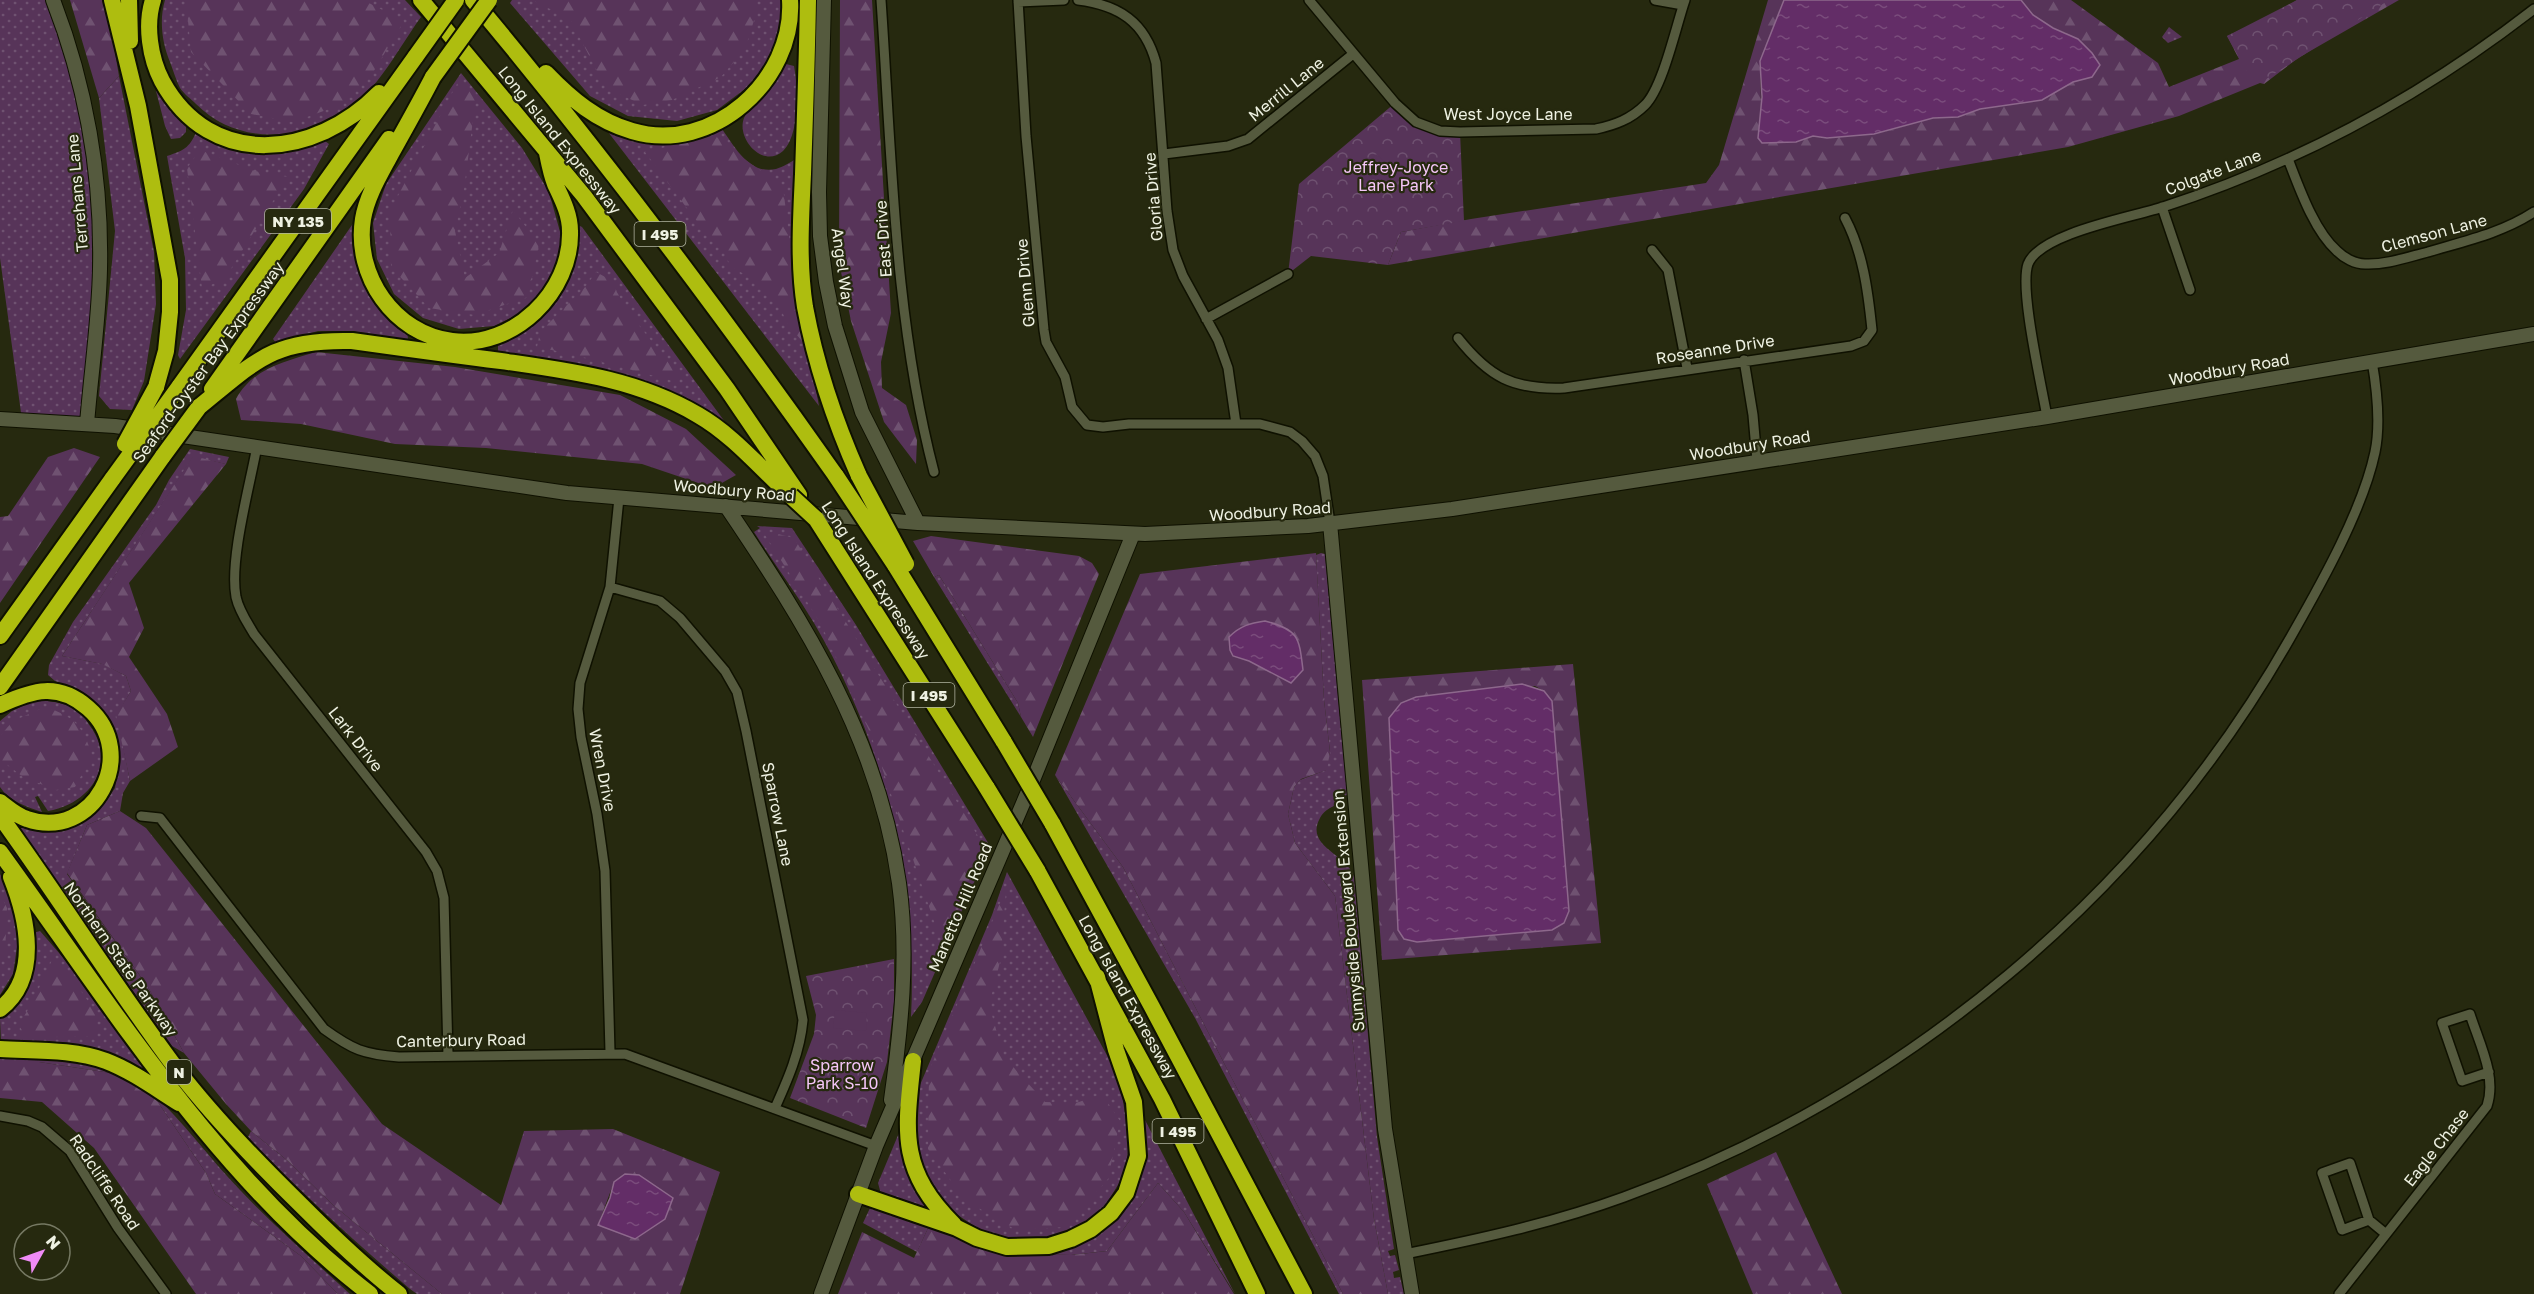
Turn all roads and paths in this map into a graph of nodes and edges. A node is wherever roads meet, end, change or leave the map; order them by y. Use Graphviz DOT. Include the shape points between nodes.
graph roads {
  1 [pos="53,0"];
  2 [pos="112,0"];
  3 [pos="129,0"];
  4 [pos="153,0"];
  5 [pos="456,0"];
  6 [pos="474,0"];
  7 [pos="489,0"];
  8 [pos="790,0"];
  9 [pos="808,0"];
  10 [pos="824,0"];
  11 [pos="881,0"];
  12 [pos="1064,0"];
  13 [pos="1078,0"];
  14 [pos="1309,0"];
  15 [pos="1655,0"];
  16 [pos="1018,1"];
  17 [pos="1684,3"];
  18 [pos="423,4"];
  19 [pos="2534,9"];
  20 [pos="1353,54"];
  21 [pos="416,56"];
  22 [pos="433,76"];
  23 [pos="138,106"];
  24 [pos="545,147"];
  25 [pos="1164,154"];
  26 [pos="2288,159"];
  27 [pos="2162,207"];
  28 [pos="2534,212"];
  29 [pos="1845,218"];
  30 [pos="1652,250"];
  31 [pos="1288,274"];
  32 [pos="2190,290"];
  33 [pos="1206,319"];
  34 [pos="2534,334"];
  35 [pos="1458,338"];
  36 [pos="1744,360"];
  37 [pos="2372,361"];
  38 [pos="1687,368"];
  39 [pos="199,407"];
  40 [pos="2047,417"];
  41 [pos="0,419"];
  42 [pos="87,424"];
  43 [pos="1236,424"];
  44 [pos="257,446"];
  45 [pos="1757,461"];
  46 [pos="934,472"];
  47 [pos="108,478"];
  48 [pos="619,498"];
  49 [pos="726,506"];
  50 [pos="816,519"];
  51 [pos="918,523"];
  52 [pos="1330,523"];
  53 [pos="1133,534"];
  54 [pos="901,564"];
  55 [pos="610,587"];
  56 [pos="0,636"];
  57 [pos="0,687"];
  58 [pos="0,705"];
  59 [pos="0,802"];
  60 [pos="0,816"];
  61 [pos="141,816"];
  62 [pos="0,853"];
  63 [pos="1097,977"];
  64 [pos="0,1009"];
  65 [pos="0,1049"];
  66 [pos="609,1052"];
  67 [pos="448,1055"];
  68 [pos="913,1061"];
  69 [pos="2489,1072"];
  70 [pos="775,1108"];
  71 [pos="188,1109"];
  72 [pos="0,1116"];
  73 [pos="888,1119"];
  74 [pos="876,1146"];
  75 [pos="858,1194"];
  76 [pos="2370,1220"];
  77 [pos="957,1228"];
  78 [pos="2386,1234"];
  79 [pos="1405,1254"];
  80 [pos="365,1291"];
  81 [pos="1256,1292"];
  82 [pos="166,1294"];
  83 [pos="399,1294"];
  84 [pos="821,1294"];
  85 [pos="1305,1294"];
  86 [pos="1412,1294"];
  87 [pos="2339,1294"];
  1 -- 42 [label="main road, Terrehans Lane" via="72,54 87,117 99,213 100,270"];
  2 -- 23 [label="highway"];
  3 -- 23 [label="highway"];
  4 -- 21 [label="highway" via="150,40 156,70 172,98 193,121 224,139 255,147 302,141 342,124 362,111"];
  5 -- 21 [label="highway, Seaford-Oyster Bay Expressway / NY 135, bridge"];
  6 -- 8 [label="highway" via="570,99 601,119 633,132 666,136 696,131 721,120 744,104 767,80 784,49"];
  6 -- 54 [label="highway, Long Island Expressway / I 495, bridge" via="613,172"];
  7 -- 22 [label="highway, Seaford-Oyster Bay Expressway / NY 135, bridge"];
  9 -- 54 [label="highway, bridge" via="801,206 805,305 837,428"];
  10 -- 51 [label="main road, Angel Way" via="819,192 826,282 838,337 862,412"];
  11 -- 46 [label="street, East Drive" via="902,294 920,419"];
  12 -- 16 [label="street"];
  13 -- 25 [label="street, Gloria Drive" via="1120,11 1146,38 1156,63"];
  14 -- 20 [label="street, West Joyce Lane"];
  15 -- 17 [label="street"];
  16 -- 43 [label="street, Glenn Drive" via="1044,330 1046,342 1065,377 1072,407 1087,425 1103,427"];
  17 -- 20 [label="street, West Joyce Lane" via="1651,97 1629,118 1596,129 1460,132 1430,128 1405,114"];
  18 -- 24 [label="highway, Long Island Expressway / I 495"];
  19 -- 26 [label="street, Colgate Lane" via="2420,89"];
  20 -- 25 [label="street, Merrill Lane" via="1248,139 1228,146"];
  21 -- 47 [label="highway, Seaford-Oyster Bay Expressway / NY 135, bridge" via="179,387"];
  22 -- 24 [label="highway" via="372,190 363,219 363,254 375,288 394,314 422,333 452,341 484,339 514,328 551,294 566,263 570,230"];
  22 -- 39 [label="highway, Seaford-Oyster Bay Expressway / NY 135"];
  23 -- 47 [label="highway, bridge" via="170,280 170,312 166,351 156,387"];
  24 -- 50 [label="highway, Long Island Expressway / I 495, bridge" via="727,389"];
  25 -- 33 [label="street, Gloria Drive" via="1173,250"];
  26 -- 27 [label="street, Colgate Lane"];
  26 -- 28 [label="street, Clemson Lane" via="2326,239 2350,260 2363,264 2382,263 2486,235"];
  27 -- 32 [label="street"];
  27 -- 40 [label="street, Colgate Lane" via="2076,231 2043,247 2028,264 2028,307"];
  29 -- 36 [label="street, Roseanne Drive" via="1861,258 1872,330 1864,341 1851,346"];
  30 -- 38 [label="street" via="1668,270"];
  31 -- 33 [label="street"];
  33 -- 43 [label="street, Gloria Drive" via="1228,368"];
  34 -- 37 [label="main road, Woodbury Road"];
  35 -- 38 [label="street, Roseanne Drive" via="1489,371 1528,387 1564,388"];
  36 -- 38 [label="street, Roseanne Drive"];
  36 -- 45 [label="street"];
  37 -- 40 [label="main road, Woodbury Road"];
  37 -- 79 [label="street" via="2378,425 2373,460 2348,526 2303,616 2256,694 2190,788 2054,935 1907,1052 1812,1110 1739,1148 1652,1186 1575,1213 1500,1235"];
  39 -- 50 [label="highway, bridge" via="260,357 289,345 319,340 352,341 577,372 660,395 699,416"];
  39 -- 57 [label="highway, Seaford-Oyster Bay Expressway / NY 135, bridge"];
  40 -- 45 [label="main road, Woodbury Road"];
  41 -- 42 [label="main road, Woodbury Road"];
  42 -- 44 [label="main road, Woodbury Road"];
  43 -- 52 [label="street, Glenn Drive" via="1275,427 1302,441 1315,456 1323,476"];
  44 -- 48 [label="main road, Woodbury Road"];
  44 -- 67 [label="street, Lark Drive" via="236,566 236,596 254,634 437,871 444,898"];
  45 -- 52 [label="main road, Woodbury Road" via="1552,495"];
  47 -- 56 [label="highway"];
  48 -- 49 [label="main road, Woodbury Road"];
  48 -- 55 [label="street, Wren Drive"];
  49 -- 51 [label="main road, Woodbury Road"];
  49 -- 73 [label="main road" via="810,634 837,686 863,747 887,822 899,884 903,941 901,1025"];
  50 -- 63 [label="highway, Long Island Expressway / I 495, bridge" via="987,788"];
  51 -- 53 [label="main road, Woodbury Road"];
  52 -- 53 [label="main road, Woodbury Road"];
  52 -- 79 [label="main road, Sunnyside Boulevard Extension" via="1385,1129"];
  53 -- 68 [label="main road, Manetto Hill Road"];
  54 -- 85 [label="highway, Long Island Expressway / I 495, bridge" via="909,585 1052,823"];
  55 -- 66 [label="street, Wren Drive" via="580,683 578,709 605,872"];
  55 -- 70 [label="street, Sparrow Lane" via="660,601 703,643 736,692 803,1020 794,1066"];
  58 -- 59 [label="highway" via="38,691 68,694 102,724 111,748 104,788 92,804 69,818 36,822"];
  60 -- 83 [label="highway, Northern State Parkway / N" via="177,1069 276,1181"];
  61 -- 67 [label="street, Canterbury Road" via="160,818 324,1029 347,1046 367,1054"];
  62 -- 64 [label="highway" via="25,916 27,935 21,978"];
  62 -- 71 [label="highway, Northern State Parkway / N"];
  63 -- 77 [label="highway" via="1134,1102 1138,1156 1126,1193 1111,1213 1091,1228 1049,1246 1007,1247"];
  63 -- 81 [label="highway, Long Island Expressway / I 495" via="1162,1099"];
  65 -- 71 [label="highway" via="84,1055 106,1061"];
  66 -- 67 [label="street, Canterbury Road"];
  66 -- 70 [label="street, Canterbury Road" via="639,1057"];
  68 -- 73 [label="main road, Manetto Hill Road"];
  68 -- 77 [label="highway" via="906,1121 914,1168 924,1189"];
  69 -- 69 [label="street, Eagle Chase" via="2470,1014 2442,1023 2462,1081"];
  69 -- 78 [label="street, Eagle Chase" via="2491,1093 2487,1106"];
  70 -- 74 [label="street, Canterbury Road"];
  71 -- 80 [label="highway, Northern State Parkway / N" via="263,1195"];
  72 -- 82 [label="street, Radcliffe Road" via="42,1126 70,1151 118,1228"];
  73 -- 74 [label="main road, Manetto Hill Road"];
  74 -- 75 [label="main road, Manetto Hill Road"];
  75 -- 77 [label="highway"];
  75 -- 84 [label="main road, Manetto Hill Road"];
  76 -- 76 [label="street" via="2350,1163 2322,1173 2342,1230"];
  76 -- 78 [label="street"];
  78 -- 87 [label="street, Eagle Chase"];
  79 -- 86 [label="main road, Sunnyside Boulevard Extension"];
}
